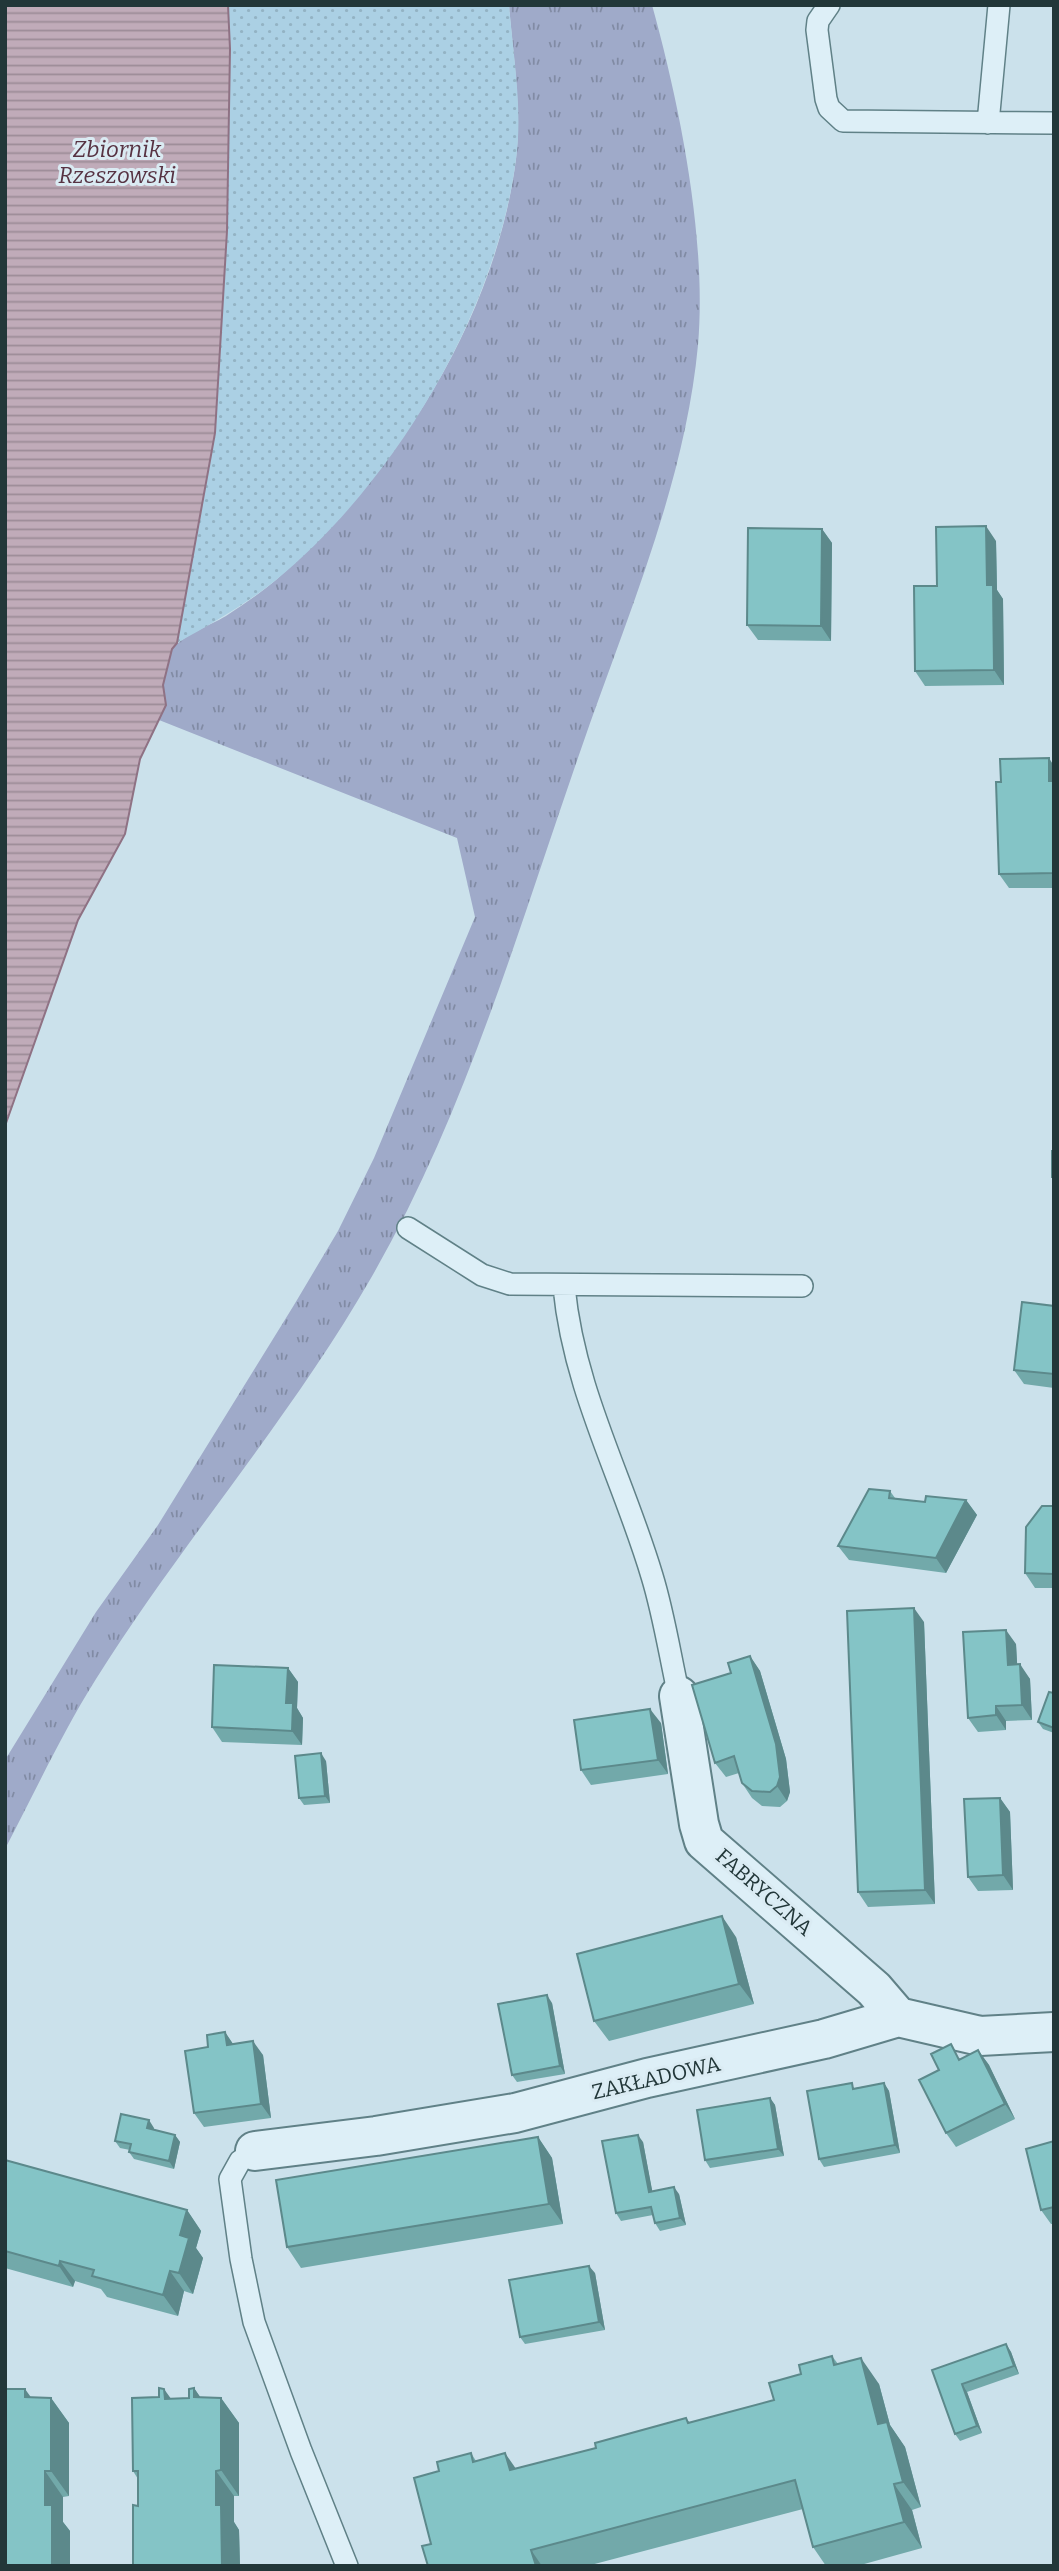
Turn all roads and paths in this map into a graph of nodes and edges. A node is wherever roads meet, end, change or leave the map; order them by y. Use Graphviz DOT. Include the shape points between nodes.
graph roads {
  1 [pos="829,5"];
  2 [pos="999,5"];
  3 [pos="988,123"];
  4 [pos="1054,123"];
  5 [pos="408,1228"];
  6 [pos="803,1286"];
  7 [pos="564,1287"];
  8 [pos="679,1696"];
  9 [pos="898,2017"];
  10 [pos="1054,2032"];
  11 [pos="255,2151"];
  12 [pos="347,2566"];
  1 -- 3 [label="lane" via="817,30 826,99 843,121"];
  2 -- 3 [label="lane"];
  3 -- 4 [label="lane"];
  5 -- 7 [label="lane" via="482,1275 510,1284"];
  6 -- 7 [label="lane"];
  7 -- 8 [label="lane" via="577,1370 652,1575"];
  8 -- 9 [label="street, FABRYCZNA" via="704,1840 874,1989"];
  9 -- 10 [label="street, ZAKŁADOWA" via="980,2036"];
  9 -- 11 [label="street, ZAKŁADOWA" via="515,2113"];
  11 -- 12 [label="lane" via="240,2161 230,2179 254,2322"];
}
